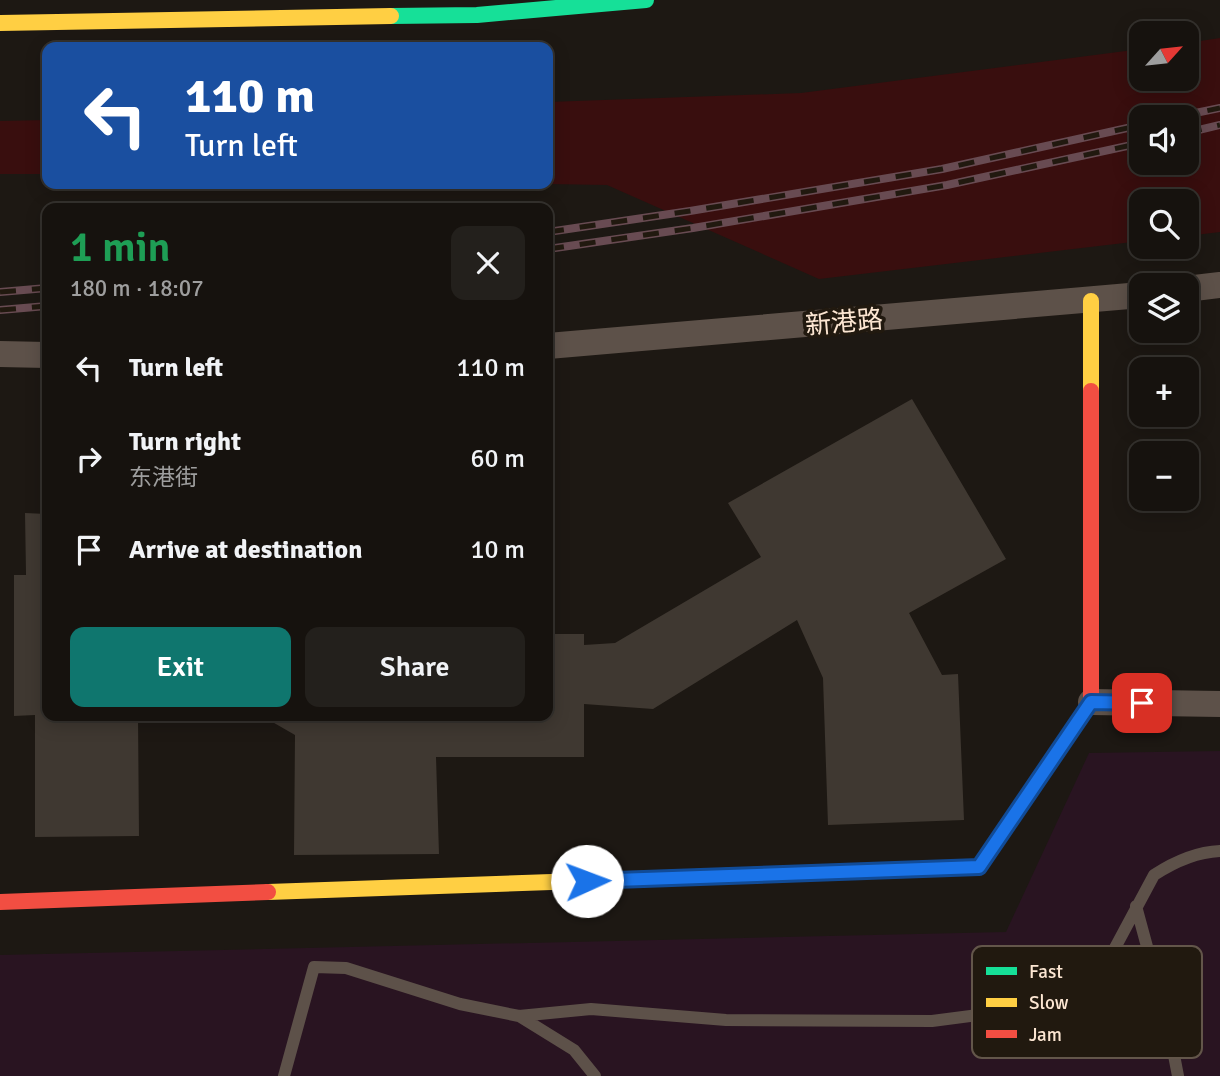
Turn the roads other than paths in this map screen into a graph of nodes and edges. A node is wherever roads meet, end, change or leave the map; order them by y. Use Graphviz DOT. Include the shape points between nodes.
graph roads {
  1 [pos="646,0"];
  2 [pos="0,23"];
  3 [pos="1220,285"];
  4 [pos="1199,287"];
  5 [pos="1129,296"];
  6 [pos="1091,301"];
  7 [pos="553,346"];
  8 [pos="0,354"];
  9 [pos="42,355"];
  10 [pos="1091,702"];
  11 [pos="1220,704"];
  12 [pos="1220,851"];
  13 [pos="0,902"];
  14 [pos="1136,906"];
  15 [pos="1115,946"];
  16 [pos="1147,946"];
  17 [pos="519,1016"];
  18 [pos="972,1016"];
  19 [pos="1175,1058"];
  20 [pos="284,1076"];
  21 [pos="595,1076"];
  22 [pos="1178,1076"];
  1 -- 2 [label="street" via="477,15"];
  3 -- 4 [label="street"];
  5 -- 6 [label="street, 新港路"];
  6 -- 7 [label="street, 新港路"];
  6 -- 10 [label="street"];
  8 -- 9 [label="street"];
  10 -- 11 [label="street"];
  10 -- 13 [label="street" via="979,867"];
  12 -- 14 [label="lane" via="1169,864 1154,875"];
  14 -- 15 [label="lane"];
  14 -- 16 [label="lane"];
  17 -- 18 [label="lane" via="591,1009 726,1020 932,1021"];
  17 -- 20 [label="lane" via="460,1004 346,968 314,967"];
  17 -- 21 [label="lane" via="574,1050"];
  19 -- 22 [label="lane"];
}
